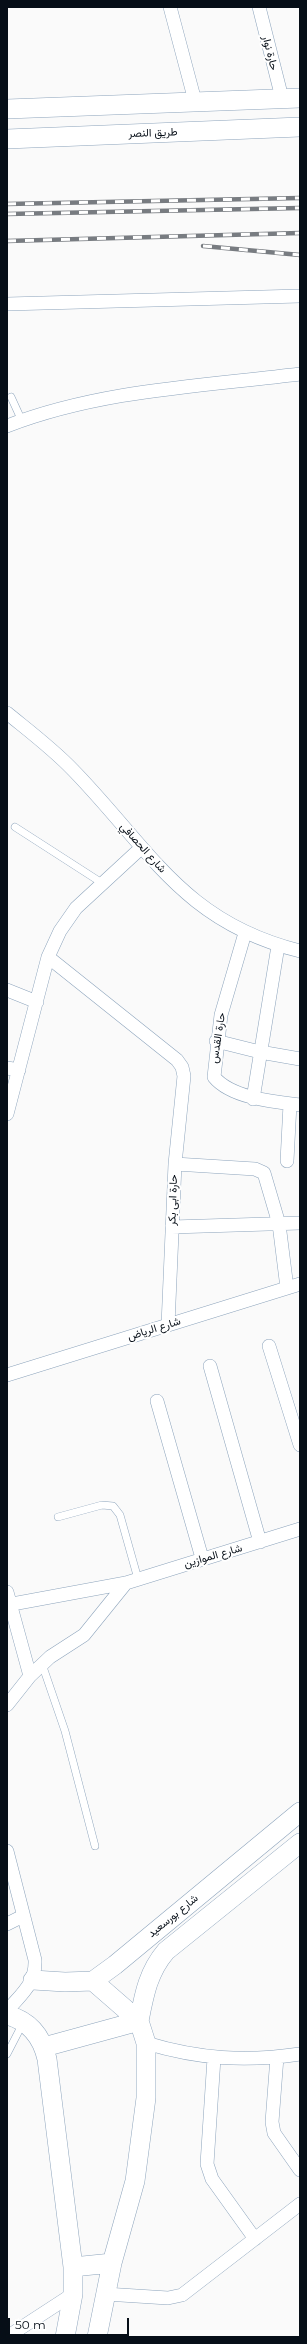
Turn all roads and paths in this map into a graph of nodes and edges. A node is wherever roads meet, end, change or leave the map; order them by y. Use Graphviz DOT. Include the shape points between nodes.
graph roads {
  1 [pos="170,7"];
  2 [pos="259,7"];
  3 [pos="291,98"];
  4 [pos="195,102"];
  5 [pos="7,109"];
  6 [pos="300,127"];
  7 [pos="7,140"];
  8 [pos="300,296"];
  9 [pos="7,304"];
  10 [pos="300,374"];
  11 [pos="11,397"];
  12 [pos="22,421"];
  13 [pos="7,426"];
  14 [pos="7,713"];
  15 [pos="15,828"];
  16 [pos="141,848"];
  17 [pos="102,883"];
  18 [pos="245,933"];
  19 [pos="278,946"];
  20 [pos="300,951"];
  21 [pos="48,957"];
  22 [pos="7,990"];
  23 [pos="37,1002"];
  24 [pos="216,1041"];
  25 [pos="260,1052"];
  26 [pos="300,1059"];
  27 [pos="13,1069"];
  28 [pos="254,1099"];
  29 [pos="295,1105"];
  30 [pos="7,1114"];
  31 [pos="287,1161"];
  32 [pos="174,1164"];
  33 [pos="300,1223"];
  34 [pos="279,1224"];
  35 [pos="172,1227"];
  36 [pos="300,1284"];
  37 [pos="287,1288"];
  38 [pos="168,1325"];
  39 [pos="269,1346"];
  40 [pos="210,1366"];
  41 [pos="7,1374"];
  42 [pos="157,1401"];
  43 [pos="300,1445"];
  44 [pos="58,1517"];
  45 [pos="300,1529"];
  46 [pos="260,1542"];
  47 [pos="202,1558"];
  48 [pos="132,1581"];
  49 [pos="8,1601"];
  50 [pos="42,1664"];
  51 [pos="30,1676"];
  52 [pos="7,1705"];
  53 [pos="300,1812"];
  54 [pos="300,1843"];
  55 [pos="95,1846"];
  56 [pos="7,1852"];
  57 [pos="23,1916"];
  58 [pos="7,1924"];
  59 [pos="33,1980"];
  60 [pos="93,1981"];
  61 [pos="7,2011"];
  62 [pos="16,2018"];
  63 [pos="139,2021"];
  64 [pos="146,2043"];
  65 [pos="44,2046"];
  66 [pos="7,2054"];
  67 [pos="300,2054"];
  68 [pos="277,2057"];
  69 [pos="214,2058"];
  70 [pos="300,2170"];
  71 [pos="300,2204"];
  72 [pos="255,2239"];
  73 [pos="112,2263"];
  74 [pos="73,2267"];
  75 [pos="73,2294"];
  76 [pos="105,2294"];
  77 [pos="7,2337"];
  78 [pos="65,2337"];
  79 [pos="97,2337"];
  1 -- 4 [label="street"];
  2 -- 3 [label="street, حارة نوار"];
  3 -- 4 [label="main road"];
  4 -- 5 [label="main road"];
  6 -- 7 [label="main road, طريق النصر"];
  8 -- 9 [label="street"];
  10 -- 12 [label="street" via="144,392 44,412"];
  11 -- 12 [label="lane"];
  12 -- 13 [label="street"];
  14 -- 16 [label="street, شارع الحصافي" via="73,769"];
  15 -- 17 [label="lane"];
  16 -- 17 [label="street"];
  16 -- 18 [label="street, شارع الحصافي" via="190,898"];
  17 -- 21 [label="street" via="67,919"];
  18 -- 19 [label="street, شارع الحصافي"];
  18 -- 24 [label="street, حارة القدس"];
  19 -- 20 [label="street, شارع الحصافي"];
  19 -- 25 [label="street"];
  21 -- 23 [label="street"];
  21 -- 32 [label="street, حارة ابى بكر" via="177,1060 182,1067 184,1076"];
  22 -- 23 [label="street"];
  23 -- 27 [label="street"];
  24 -- 25 [label="street"];
  24 -- 28 [label="street, حارة القدس" via="214,1077"];
  25 -- 26 [label="street"];
  25 -- 28 [label="street"];
  27 -- 30 [label="street"];
  28 -- 29 [label="street, حارة القدس"];
  29 -- 31 [label="street"];
  32 -- 34 [label="street" via="261,1170 267,1180"];
  32 -- 35 [label="street, حارة ابى بكر"];
  33 -- 34 [label="street"];
  34 -- 35 [label="street"];
  34 -- 37 [label="street"];
  35 -- 38 [label="street, حارة ابى بكر"];
  36 -- 37 [label="street, شارع الرياض"];
  37 -- 38 [label="street, شارع الرياض"];
  38 -- 41 [label="street, شارع الرياض"];
  39 -- 43 [label="street"];
  40 -- 46 [label="street"];
  42 -- 47 [label="street"];
  44 -- 48 [label="lane" via="102,1505 113,1506 120,1515"];
  45 -- 46 [label="street, شارع الموازين"];
  46 -- 47 [label="street, شارع الموازين"];
  47 -- 48 [label="street, شارع الموازين"];
  48 -- 49 [label="street, شارع الموازين"];
  48 -- 50 [label="street" via="84,1635"];
  49 -- 51 [label="street"];
  50 -- 51 [label="street"];
  50 -- 55 [label="lane" via="66,1731"];
  51 -- 52 [label="street"];
  53 -- 60 [label="main road, شارع بورسعيد"];
  54 -- 63 [label="main road, شارع بورسعيد" via="166,1951 152,1971 144,1993"];
  56 -- 57 [label="street"];
  57 -- 58 [label="street"];
  57 -- 59 [label="street" via="35,1960"];
  59 -- 60 [label="main road"];
  59 -- 61 [label="street"];
  60 -- 63 [label="main road"];
  62 -- 65 [label="main road" via="39,2037"];
  62 -- 66 [label="lane"];
  63 -- 64 [label="main road"];
  63 -- 65 [label="main road"];
  64 -- 69 [label="street" via="184,2054"];
  64 -- 73 [label="main road" via="146,2098 142,2137 135,2181"];
  65 -- 74 [label="main road"];
  67 -- 68 [label="street"];
  68 -- 69 [label="street"];
  68 -- 70 [label="street" via="272,2122 274,2133"];
  69 -- 72 [label="street" via="208,2172"];
  71 -- 72 [label="street"];
  72 -- 76 [label="street" via="182,2295 168,2298"];
  73 -- 74 [label="main road"];
  73 -- 76 [label="main road"];
  74 -- 75 [label="main road"];
  75 -- 77 [label="street"];
  75 -- 78 [label="main road"];
  76 -- 79 [label="main road"];
}
